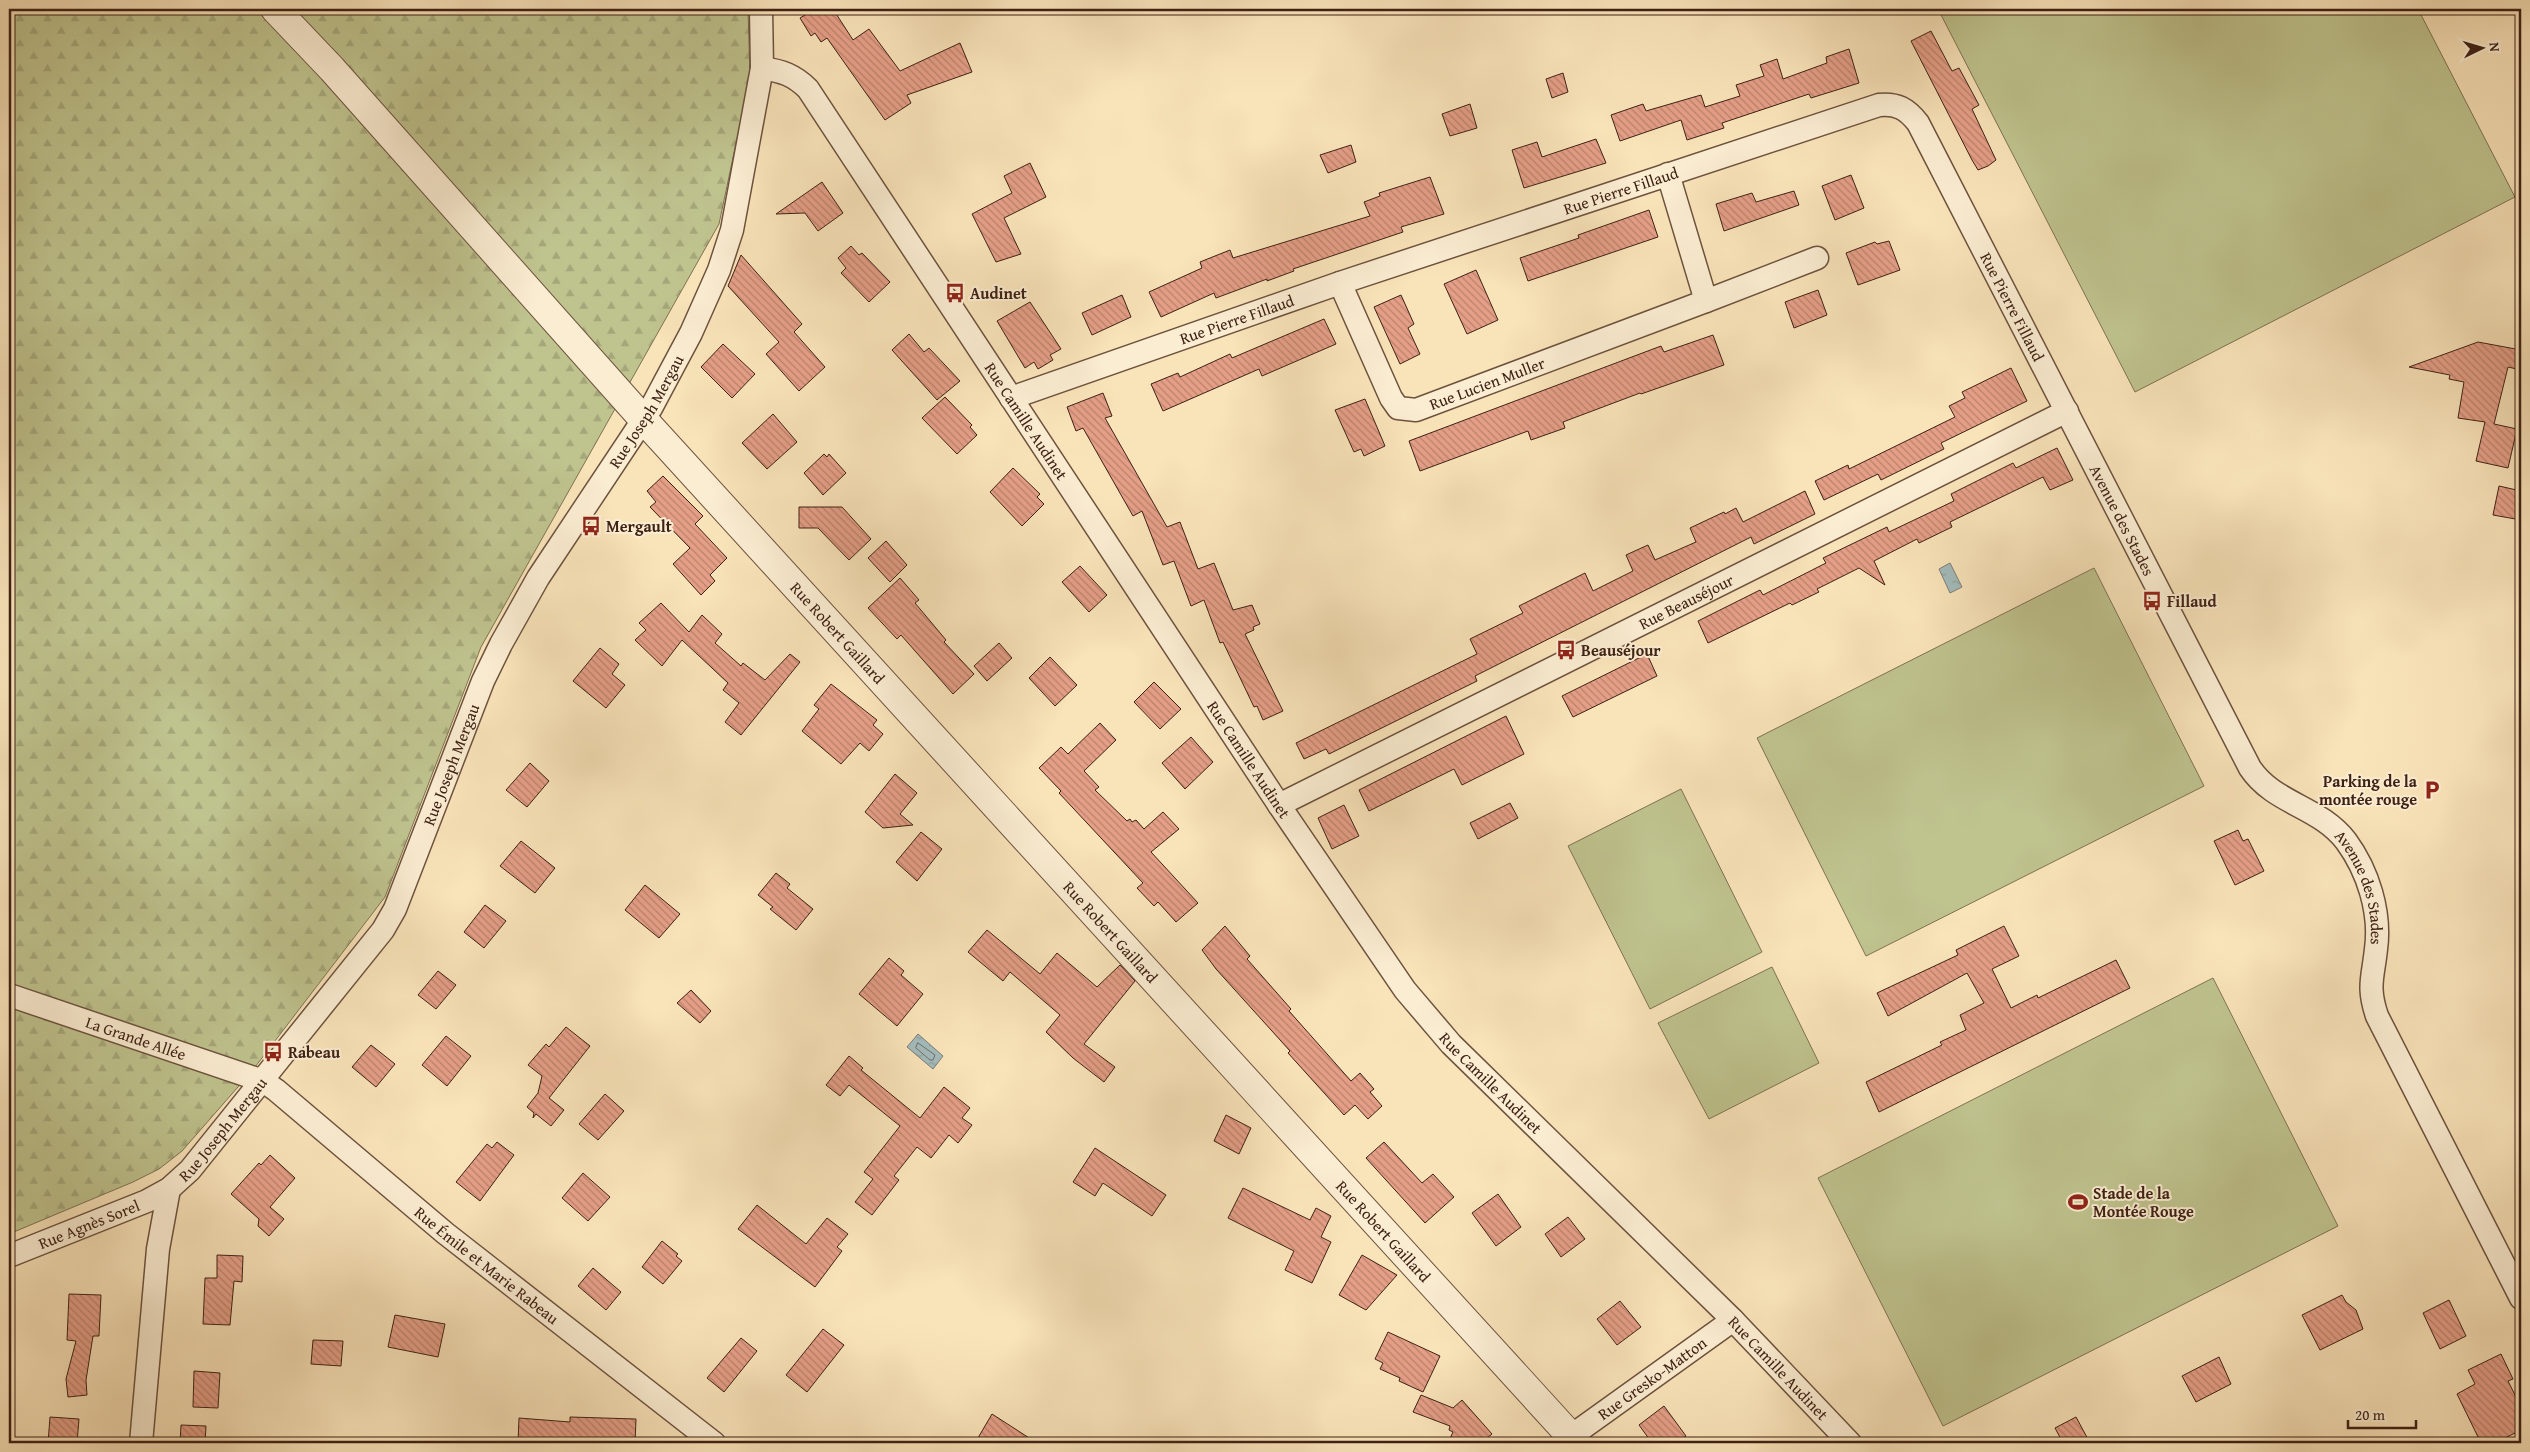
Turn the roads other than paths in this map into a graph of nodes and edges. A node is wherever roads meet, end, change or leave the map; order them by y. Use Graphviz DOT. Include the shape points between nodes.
graph roads {
  1 [pos="275,9"];
  2 [pos="761,9"];
  3 [pos="762,68"];
  4 [pos="1668,174"];
  5 [pos="1817,258"];
  6 [pos="1340,283"];
  7 [pos="1706,301"];
  8 [pos="1011,398"];
  9 [pos="2067,411"];
  10 [pos="643,420"];
  11 [pos="1279,805"];
  12 [pos="9,995"];
  13 [pos="263,1081"];
  14 [pos="169,1189"];
  15 [pos="9,1256"];
  16 [pos="2521,1298"];
  17 [pos="1733,1320"];
  18 [pos="1575,1441"];
  19 [pos="141,1443"];
  20 [pos="714,1443"];
  21 [pos="1850,1443"];
  1 -- 10 [label="street, Rue Robert Gaillard" via="398,142"];
  2 -- 3 [label="street"];
  3 -- 8 [label="street, Rue Camille Audinet" via="780,70 796,77 808,89"];
  3 -- 10 [label="street, Rue Joseph Mergau" via="732,230 719,270 687,341"];
  4 -- 6 [label="street, Rue Pierre Fillaud"];
  4 -- 7 [label="street"];
  4 -- 9 [label="street, Rue Pierre Fillaud" via="1879,105 1902,107 1918,123"];
  5 -- 7 [label="street, Rue Lucien Muller"];
  6 -- 7 [label="street, Rue Lucien Muller" via="1391,398 1398,408 1407,410 1416,410"];
  6 -- 8 [label="street, Rue Pierre Fillaud"];
  8 -- 11 [label="street, Rue Camille Audinet"];
  9 -- 11 [label="street, Rue Beauséjour"];
  9 -- 16 [label="street, Avenue des Stades" via="2250,768 2272,792 2322,818 2345,840 2361,866 2377,919 2370,977 2371,998 2377,1016"];
  10 -- 13 [label="street, Rue Joseph Mergau" via="538,578 501,644 483,681 395,909 383,930"];
  10 -- 18 [label="street, Rue Robert Gaillard"];
  11 -- 17 [label="street, Rue Camille Audinet" via="1405,990 1446,1037"];
  12 -- 13 [label="street, La Grande Allée"];
  13 -- 14 [label="street, Rue Joseph Mergau" via="190,1170"];
  13 -- 20 [label="street, Rue Émile et Marie Rabeau" via="445,1233"];
  14 -- 15 [label="street, Rue Agnès Sorel"];
  14 -- 19 [label="street, Rue Joseph Mergau" via="158,1249"];
  17 -- 18 [label="street, Rue Gresko-Matton" via="1585,1426"];
  17 -- 21 [label="street, Rue Camille Audinet"];
}
